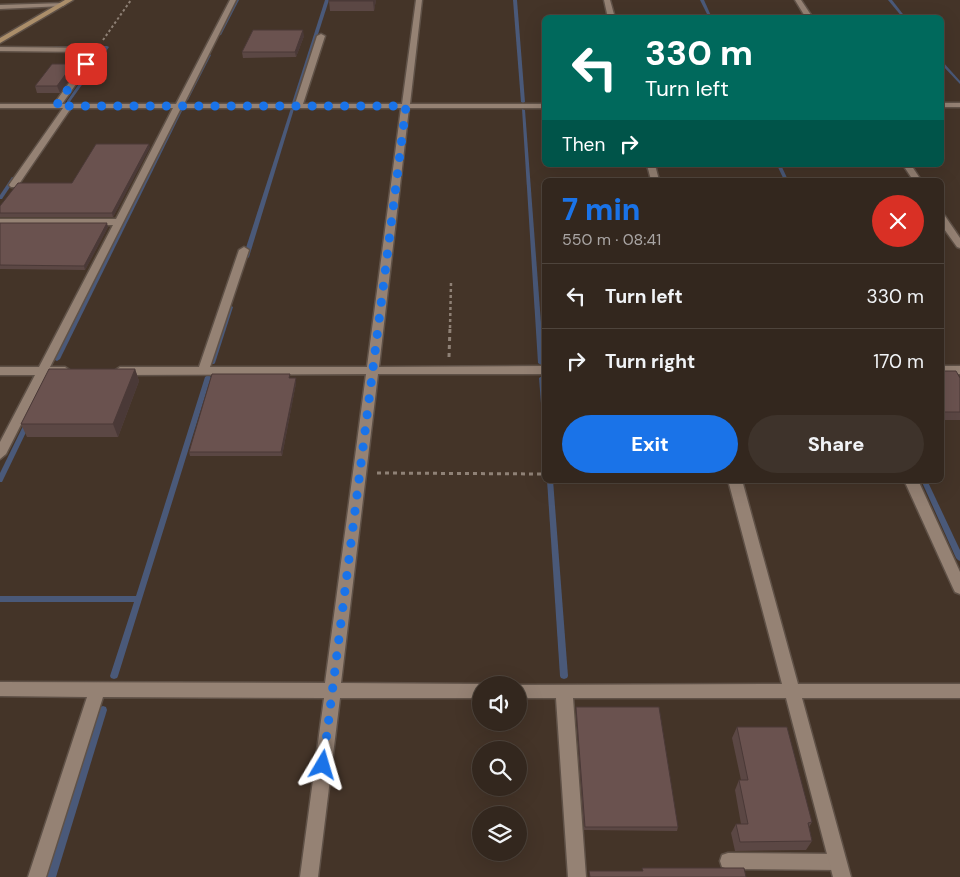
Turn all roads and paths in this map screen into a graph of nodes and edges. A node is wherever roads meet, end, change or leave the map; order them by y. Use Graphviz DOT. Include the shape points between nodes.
graph roads {
  1 [pos="132,0"];
  2 [pos="233,0"];
  3 [pos="418,0"];
  4 [pos="607,0"];
  5 [pos="798,0"];
  6 [pos="66,2"];
  7 [pos="0,7"];
  8 [pos="611,15"];
  9 [pos="808,15"];
  10 [pos="320,36"];
  11 [pos="0,41"];
  12 [pos="0,49"];
  13 [pos="96,50"];
  14 [pos="944,105"];
  15 [pos="960,105"];
  16 [pos="0,106"];
  17 [pos="56,106"];
  18 [pos="69,106"];
  19 [pos="177,106"];
  20 [pos="298,106"];
  21 [pos="406,106"];
  22 [pos="542,106"];
  23 [pos="908,167"];
  24 [pos="916,178"];
  25 [pos="14,185"];
  26 [pos="944,221"];
  27 [pos="0,222"];
  28 [pos="118,222"];
  29 [pos="960,245"];
  30 [pos="244,250"];
  31 [pos="451,283"];
  32 [pos="372,370"];
  33 [pos="448,370"];
  34 [pos="542,370"];
  35 [pos="944,370"];
  36 [pos="960,370"];
  37 [pos="0,371"];
  38 [pos="42,371"];
  39 [pos="80,371"];
  40 [pos="108,371"];
  41 [pos="203,371"];
  42 [pos="0,454"];
  43 [pos="360,472"];
  44 [pos="542,474"];
  45 [pos="737,483"];
  46 [pos="911,483"];
  47 [pos="960,588"];
  48 [pos="0,689"];
  49 [pos="98,690"];
  50 [pos="332,690"];
  51 [pos="472,690"];
  52 [pos="527,690"];
  53 [pos="564,691"];
  54 [pos="792,691"];
  55 [pos="960,691"];
  56 [pos="728,861"];
  57 [pos="840,869"];
  58 [pos="37,877"];
  59 [pos="308,877"];
  60 [pos="577,877"];
  1 -- 13 [label="path"];
  2 -- 19 [label="street"];
  3 -- 21 [label="street"];
  4 -- 8 [label="street"];
  5 -- 9 [label="street"];
  6 -- 7 [label="street"];
  6 -- 11 [label="main road"];
  10 -- 20 [label="street"];
  12 -- 13 [label="street"];
  13 -- 17 [label="street"];
  14 -- 15 [label="street"];
  16 -- 17 [label="street"];
  17 -- 18 [label="street"];
  18 -- 19 [label="street"];
  18 -- 25 [label="street"];
  19 -- 20 [label="street"];
  19 -- 28 [label="street"];
  20 -- 21 [label="street"];
  21 -- 22 [label="street"];
  21 -- 32 [label="street"];
  23 -- 24 [label="street"];
  26 -- 29 [label="street"];
  27 -- 28 [label="street"];
  28 -- 38 [label="street"];
  30 -- 41 [label="street"];
  31 -- 33 [label="path"];
  32 -- 33 [label="street"];
  32 -- 41 [label="street"];
  32 -- 43 [label="street"];
  33 -- 34 [label="street"];
  35 -- 36 [label="street"];
  37 -- 38 [label="street"];
  38 -- 39 [label="street"];
  38 -- 42 [label="street"];
  40 -- 41 [label="street"];
  43 -- 44 [label="path"];
  43 -- 50 [label="street"];
  45 -- 54 [label="street"];
  46 -- 47 [label="street"];
  48 -- 49 [label="street"];
  49 -- 50 [label="street"];
  49 -- 58 [label="street"];
  50 -- 51 [label="street"];
  50 -- 59 [label="street"];
  52 -- 53 [label="street"];
  53 -- 54 [label="street"];
  53 -- 60 [label="street"];
  54 -- 55 [label="street"];
  54 -- 57 [label="street"];
  56 -- 57 [label="lane"];
}
